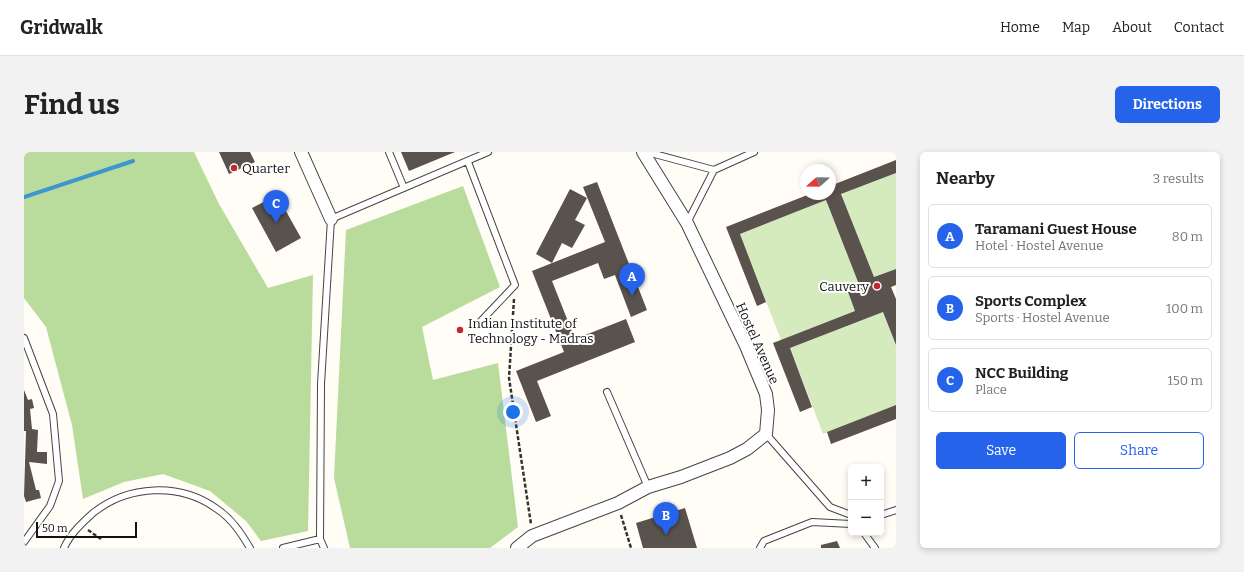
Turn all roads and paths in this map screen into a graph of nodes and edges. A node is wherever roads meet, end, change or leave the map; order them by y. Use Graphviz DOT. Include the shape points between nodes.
graph roads {
  1 [pos="301,152"];
  2 [pos="389,152"];
  3 [pos="488,152"];
  4 [pos="643,152"];
  5 [pos="647,152"];
  6 [pos="754,152"];
  7 [pos="468,162"];
  8 [pos="714,170"];
  9 [pos="404,188"];
  10 [pos="331,219"];
  11 [pos="688,223"];
  12 [pos="515,285"];
  13 [pos="480,322"];
  14 [pos="24,338"];
  15 [pos="607,392"];
  16 [pos="766,434"];
  17 [pos="648,486"];
  18 [pos="618,503"];
  19 [pos="896,510"];
  20 [pos="848,514"];
  21 [pos="884,514"];
  22 [pos="80,524"];
  23 [pos="848,524"];
  24 [pos="532,536"];
  25 [pos="866,536"];
  26 [pos="100,539"];
  27 [pos="320,539"];
  28 [pos="24,542"];
  29 [pos="64,548"];
  30 [pos="250,548"];
  31 [pos="283,548"];
  32 [pos="324,548"];
  33 [pos="517,548"];
  34 [pos="631,548"];
  35 [pos="760,548"];
  36 [pos="875,548"];
  1 -- 10 [label="street"];
  2 -- 9 [label="lane"];
  3 -- 7 [label="lane"];
  4 -- 11 [label="street, Hostel Avenue"];
  5 -- 8 [label="lane"];
  6 -- 8 [label="lane"];
  7 -- 9 [label="lane"];
  7 -- 12 [label="lane"];
  8 -- 11 [label="lane"];
  9 -- 10 [label="lane"];
  10 -- 27 [label="lane" via="321,384"];
  11 -- 16 [label="street, Hostel Avenue" via="766,394"];
  12 -- 13 [label="lane"];
  12 -- 24 [label="path" via="509,378"];
  14 -- 28 [label="lane" via="53,414 59,481 50,506"];
  15 -- 17 [label="lane"];
  16 -- 17 [label="street" via="730,458"];
  16 -- 20 [label="lane" via="830,507"];
  17 -- 18 [label="street"];
  18 -- 24 [label="street"];
  18 -- 34 [label="path"];
  19 -- 21 [label="lane"];
  22 -- 26 [label="path"];
  22 -- 29 [label="lane"];
  22 -- 30 [label="lane" via="104,505 131,493 161,490 190,495 217,509 239,529"];
  23 -- 35 [label="lane" via="812,522 764,541"];
  24 -- 33 [label="street"];
  25 -- 36 [label="lane"];
  27 -- 31 [label="lane"];
  27 -- 32 [label="lane"];
}
